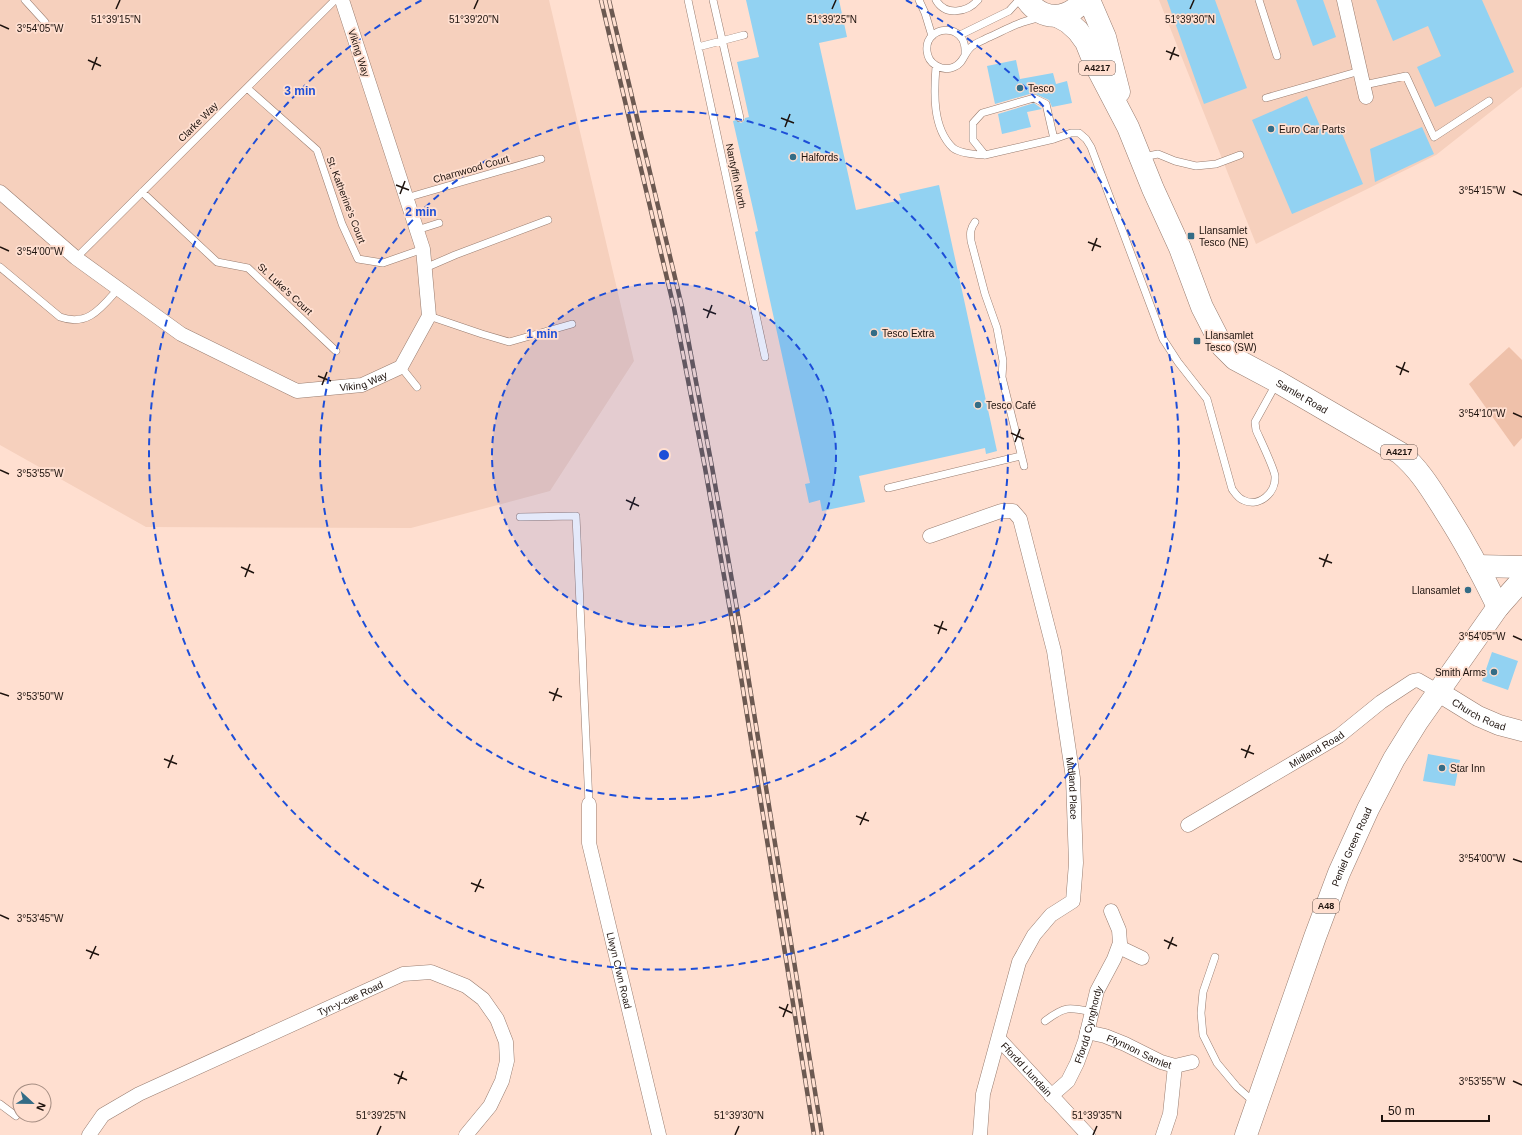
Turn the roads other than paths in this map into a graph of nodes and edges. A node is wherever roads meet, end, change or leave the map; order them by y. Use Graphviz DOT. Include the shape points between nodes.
graph roads {
  1 [pos="25,0"];
  2 [pos="334,0"];
  3 [pos="342,0"];
  4 [pos="688,0"];
  5 [pos="712,0"];
  6 [pos="919,0"];
  7 [pos="936,0"];
  8 [pos="978,0"];
  9 [pos="1019,0"];
  10 [pos="1027,0"];
  11 [pos="1084,0"];
  12 [pos="1089,0"];
  13 [pos="1259,0"];
  14 [pos="1344,0"];
  15 [pos="1053,16"];
  16 [pos="45,22"];
  17 [pos="744,35"];
  18 [pos="932,36"];
  19 [pos="960,36"];
  20 [pos="722,41"];
  21 [pos="698,47"];
  22 [pos="966,53"];
  23 [pos="1276,56"];
  24 [pos="936,66"];
  25 [pos="1360,71"];
  26 [pos="247,88"];
  27 [pos="1365,91"];
  28 [pos="1266,98"];
  29 [pos="1489,101"];
  30 [pos="740,118"];
  31 [pos="1128,127"];
  32 [pos="1054,139"];
  33 [pos="986,155"];
  34 [pos="1240,155"];
  35 [pos="1140,158"];
  36 [pos="541,159"];
  37 [pos="0,192"];
  38 [pos="142,192"];
  39 [pos="406,198"];
  40 [pos="548,220"];
  41 [pos="975,222"];
  42 [pos="438,223"];
  43 [pos="417,230"];
  44 [pos="423,249"];
  45 [pos="76,258"];
  46 [pos="0,267"];
  47 [pos="425,268"];
  48 [pos="118,289"];
  49 [pos="429,316"];
  50 [pos="572,324"];
  51 [pos="336,351"];
  52 [pos="765,357"];
  53 [pos="401,367"];
  54 [pos="1278,382"];
  55 [pos="417,387"];
  56 [pos="1021,456"];
  57 [pos="1024,466"];
  58 [pos="888,488"];
  59 [pos="520,517"];
  60 [pos="930,536"];
  61 [pos="1477,566"];
  62 [pos="1522,567"];
  63 [pos="1522,580"];
  64 [pos="1498,607"];
  65 [pos="1438,692"];
  66 [pos="1522,731"];
  67 [pos="589,804"];
  68 [pos="1188,825"];
  69 [pos="1111,911"];
  70 [pos="1119,947"];
  71 [pos="1215,957"];
  72 [pos="1142,958"];
  73 [pos="1092,1012"];
  74 [pos="1045,1021"];
  75 [pos="1087,1032"];
  76 [pos="999,1039"];
  77 [pos="1192,1062"];
  78 [pos="1175,1066"];
  79 [pos="1051,1096"];
  80 [pos="0,1104"];
  81 [pos="1256,1104"];
  82 [pos="12,1113"];
  83 [pos="1168,1133"];
  84 [pos="89,1135"];
  85 [pos="466,1135"];
  86 [pos="659,1135"];
  87 [pos="980,1135"];
  88 [pos="1088,1135"];
  89 [pos="1246,1135"];
  1 -- 16 [label="lane"];
  2 -- 26 [label="lane, Clarke Way"];
  3 -- 39 [label="street, Viking Way"];
  4 -- 21 [label="lane, Nantyffin North"];
  5 -- 20 [label="lane"];
  6 -- 18 [label="lane"];
  7 -- 8 [label="lane" via="941,7 957,11 973,5"];
  9 -- 19 [label="lane" via="1009,11"];
  10 -- 15 [label="main road, Samlet Road" via="1037,10"];
  11 -- 15 [label="main road" via="1074,10"];
  12 -- 31 [label="main road, Samlet Road / A4217" via="1105,37"];
  13 -- 23 [label="lane"];
  14 -- 25 [label="street"];
  15 -- 22 [label="lane" via="1018,24 971,46"];
  15 -- 31 [label="main road, Samlet Road / A4217" via="1068,22 1086,42"];
  17 -- 20 [label="lane"];
  18 -- 19 [label="lane" via="943,30"];
  18 -- 24 [label="lane" via="927,51 928,57"];
  19 -- 22 [label="lane" via="964,41"];
  20 -- 21 [label="lane"];
  20 -- 30 [label="lane"];
  21 -- 52 [label="lane, Nantyffin North"];
  22 -- 24 [label="lane" via="954,67"];
  24 -- 33 [label="lane" via="934,93 943,135 954,148 976,155"];
  25 -- 27 [label="street"];
  25 -- 28 [label="lane"];
  26 -- 38 [label="lane, Clarke Way"];
  26 -- 44 [label="lane, St. Katherine's Court" via="317,150 342,224 358,259 383,263"];
  27 -- 29 [label="lane" via="1406,76 1434,137"];
  31 -- 35 [label="main road, Samlet Road / A4217"];
  32 -- 33 [label="lane"];
  32 -- 33 [label="lane" via="1046,104 1034,98 982,113 973,123 973,140"];
  32 -- 54 [label="lane" via="1079,133 1086,139 1108,190 1163,339 1207,399 1232,489 1243,500 1252,502 1264,499 1271,493 1274,484 1275,475 1255,422"];
  34 -- 35 [label="lane" via="1216,164 1196,166 1158,154"];
  35 -- 54 [label="main road, Samlet Road / A4217" via="1180,248 1202,307 1222,346 1235,360"];
  36 -- 39 [label="lane, Charnwood Court"];
  37 -- 45 [label="street, Viking Way"];
  38 -- 45 [label="lane, Clarke Way"];
  38 -- 51 [label="lane, St. Luke's Court" via="217,262 248,268"];
  39 -- 43 [label="street, Viking Way"];
  40 -- 47 [label="lane" via="454,254"];
  41 -- 56 [label="lane" via="971,228 971,241 996,328 1002,377"];
  42 -- 43 [label="lane"];
  43 -- 44 [label="street, Viking Way"];
  44 -- 47 [label="street, Viking Way"];
  45 -- 48 [label="street, Viking Way"];
  46 -- 48 [label="lane" via="60,317 71,321 87,318"];
  47 -- 49 [label="street, Viking Way"];
  48 -- 53 [label="street, Viking Way" via="181,334 297,391 362,385"];
  49 -- 50 [label="lane" via="509,342"];
  49 -- 53 [label="street"];
  53 -- 55 [label="lane"];
  54 -- 61 [label="main road, Samlet Road / A4217" via="1400,453 1415,466 1465,542"];
  56 -- 57 [label="lane"];
  56 -- 58 [label="lane"];
  59 -- 67 [label="lane" via="576,516"];
  60 -- 76 [label="street, Midland Place" via="1001,511 1013,511 1020,519 1054,651 1073,778 1076,863 1073,901 1050,915 1034,935 1019,962"];
  61 -- 62 [label="main road"];
  61 -- 64 [label="main road, Samlet Road / A4217"];
  63 -- 64 [label="main road, A48"];
  64 -- 65 [label="main road, Peniel Green Road / A48"];
  65 -- 66 [label="street, Church Road" via="1478,716"];
  65 -- 68 [label="street, Midland Road" via="1418,680 1413,681 1381,702 1339,736"];
  65 -- 81 [label="main road, Peniel Green Road / A48" via="1394,759 1339,873"];
  67 -- 86 [label="street, Llwyn Crwn Road" via="589,843"];
  69 -- 70 [label="street, Ffordd Cynghordy" via="1119,930"];
  70 -- 72 [label="street"];
  70 -- 73 [label="street, Ffordd Cynghordy" via="1097,991"];
  71 -- 81 [label="lane" via="1203,992 1203,1035 1217,1064"];
  73 -- 74 [label="lane" via="1070,1008 1058,1011"];
  73 -- 75 [label="street, Ffordd Cynghordy"];
  75 -- 78 [label="street, Ffynnon Samlet" via="1105,1036"];
  75 -- 79 [label="street, Ffordd Cynghordy" via="1077,1063 1068,1080"];
  76 -- 79 [label="street, Ffordd Llundain"];
  76 -- 87 [label="street, Midland Place" via="983,1094"];
  77 -- 78 [label="street, Ffynnon Samlet"];
  78 -- 83 [label="street"];
  79 -- 88 [label="street, Ffordd Llundain"];
  80 -- 82 [label="lane"];
  81 -- 89 [label="main road, Peniel Green Road / A48"];
  84 -- 85 [label="street, Tyn-y-cae Road" via="103,1115 138,1094 402,974 431,972 466,986 483,999 497,1019 506,1042 507,1061 502,1081 490,1106"];
}
